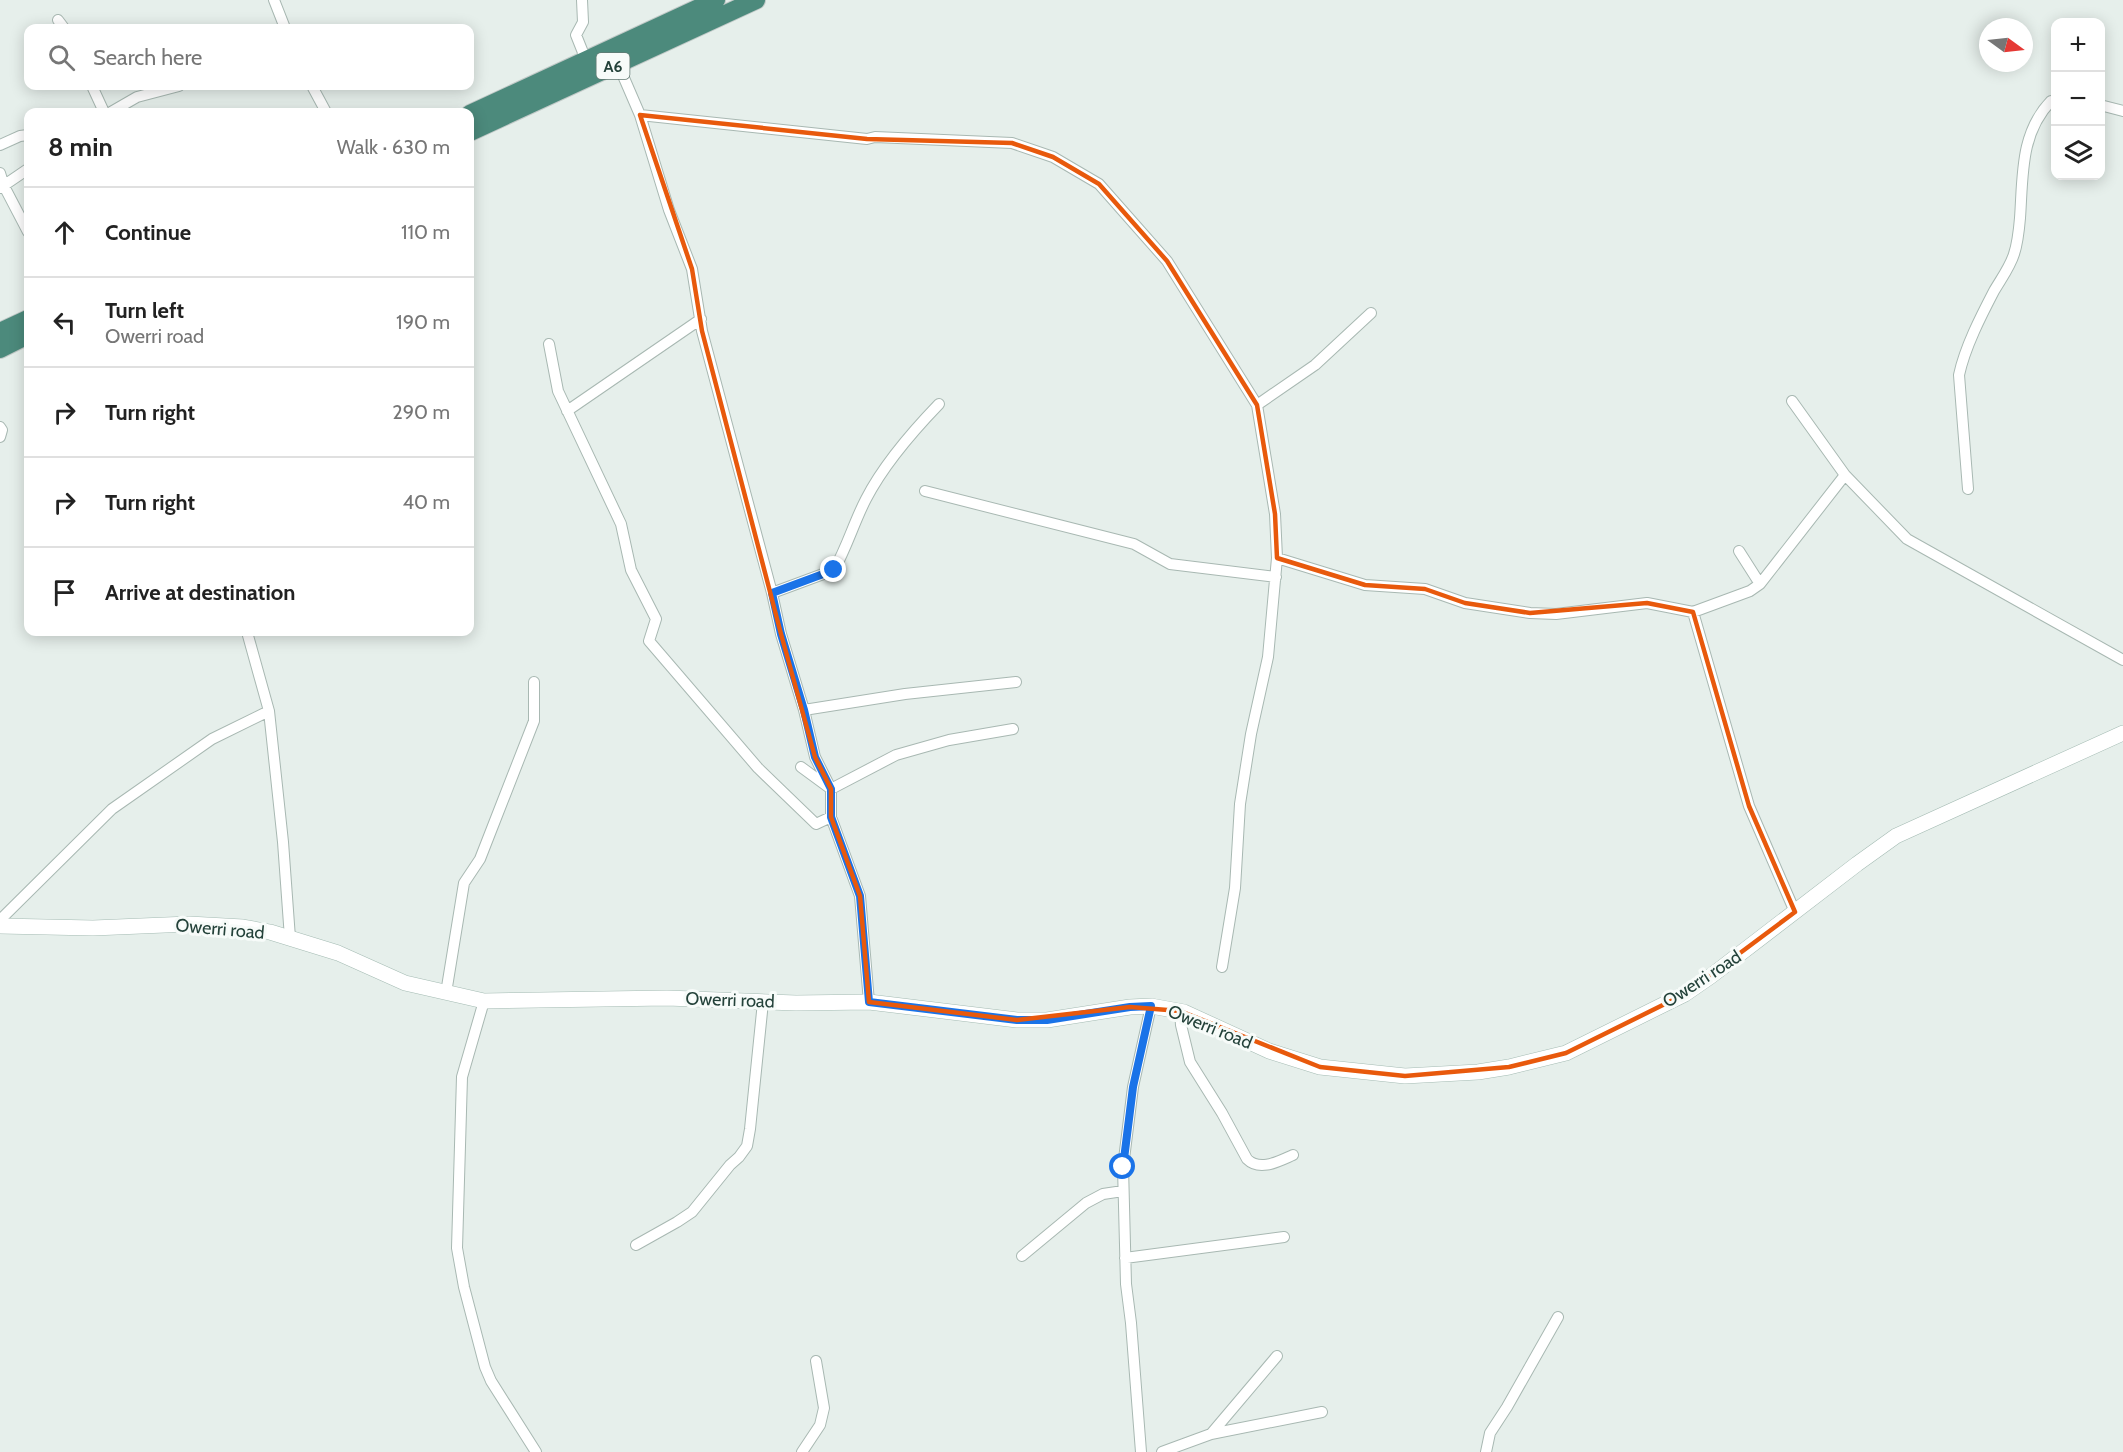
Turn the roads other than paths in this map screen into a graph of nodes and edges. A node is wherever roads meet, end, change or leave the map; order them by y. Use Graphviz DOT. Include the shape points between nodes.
graph roads {
  1 [pos="274,0"];
  2 [pos="582,0"];
  3 [pos="717,0"];
  4 [pos="756,0"];
  5 [pos="283,24"];
  6 [pos="586,60"];
  7 [pos="618,64"];
  8 [pos="94,90"];
  9 [pos="164,90"];
  10 [pos="314,90"];
  11 [pos="2051,101"];
  12 [pos="2105,106"];
  13 [pos="102,108"];
  14 [pos="118,108"];
  15 [pos="324,108"];
  16 [pos="2123,111"];
  17 [pos="474,112"];
  18 [pos="640,115"];
  19 [pos="474,130"];
  20 [pos="24,136"];
  21 [pos="0,144"];
  22 [pos="24,172"];
  23 [pos="0,173"];
  24 [pos="2,187"];
  25 [pos="24,225"];
  26 [pos="1371,313"];
  27 [pos="701,319"];
  28 [pos="24,321"];
  29 [pos="0,332"];
  30 [pos="24,337"];
  31 [pos="549,344"];
  32 [pos="0,349"];
  33 [pos="1792,401"];
  34 [pos="939,404"];
  35 [pos="1257,405"];
  36 [pos="567,411"];
  37 [pos="0,427"];
  38 [pos="0,437"];
  39 [pos="1845,475"];
  40 [pos="1968,489"];
  41 [pos="925,491"];
  42 [pos="1739,551"];
  43 [pos="1277,558"];
  44 [pos="1275,577"];
  45 [pos="1760,584"];
  46 [pos="772,593"];
  47 [pos="1693,612"];
  48 [pos="248,636"];
  49 [pos="2123,660"];
  50 [pos="534,682"];
  51 [pos="1016,682"];
  52 [pos="804,710"];
  53 [pos="268,711"];
  54 [pos="1013,729"];
  55 [pos="2123,733"];
  56 [pos="801,767"];
  57 [pos="831,789"];
  58 [pos="831,817"];
  59 [pos="1795,912"];
  60 [pos="0,920"];
  61 [pos="0,926"];
  62 [pos="290,938"];
  63 [pos="1221,967"];
  64 [pos="446,993"];
  65 [pos="484,1001"];
  66 [pos="763,1002"];
  67 [pos="869,1002"];
  68 [pos="1151,1006"];
  69 [pos="1180,1011"];
  70 [pos="1293,1155"];
  71 [pos="1123,1191"];
  72 [pos="1284,1237"];
  73 [pos="636,1245"];
  74 [pos="1022,1256"];
  75 [pos="1125,1258"];
  76 [pos="1558,1317"];
  77 [pos="1277,1356"];
  78 [pos="816,1361"];
  79 [pos="1322,1412"];
  80 [pos="1211,1434"];
  81 [pos="536,1452"];
  82 [pos="802,1452"];
  83 [pos="1141,1452"];
  84 [pos="1162,1452"];
  85 [pos="1486,1452"];
  1 -- 5 [label="street"];
  2 -- 6 [label="street" via="583,22 576,35"];
  3 -- 6 [label="highway, A6"];
  4 -- 7 [label="highway, A6"];
  6 -- 17 [label="highway, A6"];
  7 -- 18 [label="street"];
  7 -- 19 [label="highway, A6"];
  8 -- 13 [label="street"];
  9 -- 14 [label="street" via="137,97"];
  10 -- 15 [label="street"];
  11 -- 40 [label="street" via="2035,122 2025,150 2014,256 1962,361 1959,375"];
  12 -- 16 [label="street"];
  18 -- 27 [label="street" via="692,269"];
  18 -- 35 [label="street" via="867,139 1012,143 1053,157 1099,184 1167,261"];
  20 -- 21 [label="street"];
  22 -- 24 [label="street"];
  23 -- 24 [label="street"];
  24 -- 25 [label="street"];
  26 -- 35 [label="street" via="1315,365"];
  27 -- 36 [label="street"];
  27 -- 46 [label="street"];
  28 -- 29 [label="highway"];
  30 -- 32 [label="highway"];
  31 -- 36 [label="street" via="558,391"];
  33 -- 39 [label="street"];
  34 -- 46 [label="street" via="907,438 866,498 834,570"];
  35 -- 43 [label="street" via="1275,514"];
  36 -- 58 [label="street" via="621,524 631,570 656,619 649,641 758,768 816,824"];
  37 -- 38 [label="street"];
  39 -- 45 [label="street"];
  39 -- 49 [label="street" via="1907,539"];
  41 -- 44 [label="street" via="1134,544 1170,564"];
  42 -- 45 [label="street"];
  43 -- 44 [label="street"];
  43 -- 47 [label="street" via="1365,585 1425,589 1465,603 1530,613 1556,614 1647,603"];
  44 -- 63 [label="street" via="1269,657 1240,804 1235,888"];
  45 -- 47 [label="street"];
  46 -- 52 [label="street"];
  47 -- 59 [label="street" via="1749,806"];
  48 -- 53 [label="street"];
  50 -- 64 [label="street" via="534,721 480,859 464,883"];
  51 -- 52 [label="street"];
  52 -- 57 [label="street" via="815,757"];
  53 -- 60 [label="street" via="212,739 112,809"];
  53 -- 62 [label="street"];
  54 -- 57 [label="street" via="949,740 896,755"];
  55 -- 59 [label="main road, Owerri road" via="1896,837"];
  56 -- 57 [label="street"];
  57 -- 58 [label="street"];
  58 -- 67 [label="street" via="860,896"];
  59 -- 69 [label="main road, Owerri road" via="1685,994 1566,1053 1509,1067 1438,1076 1320,1067 1269,1051"];
  61 -- 62 [label="main road, Owerri road" via="218,925"];
  62 -- 64 [label="main road, Owerri road" via="405,983"];
  64 -- 65 [label="main road, Owerri road"];
  65 -- 66 [label="main road, Owerri road" via="667,998"];
  65 -- 81 [label="street" via="462,1077 457,1248 485,1367"];
  66 -- 67 [label="main road, Owerri road"];
  66 -- 73 [label="street" via="747,1146 692,1212"];
  67 -- 68 [label="main road, Owerri road" via="1017,1020 1047,1020"];
  68 -- 69 [label="main road, Owerri road"];
  68 -- 71 [label="street" via="1133,1087"];
  69 -- 70 [label="street" via="1190,1062 1247,1159 1259,1166"];
  71 -- 74 [label="street" via="1103,1194 1086,1203"];
  71 -- 75 [label="street"];
  72 -- 75 [label="street"];
  75 -- 83 [label="street"];
  76 -- 85 [label="street" via="1490,1433"];
  77 -- 80 [label="street"];
  78 -- 82 [label="street" via="824,1408 820,1425"];
  79 -- 80 [label="street"];
  80 -- 84 [label="street"];
}
